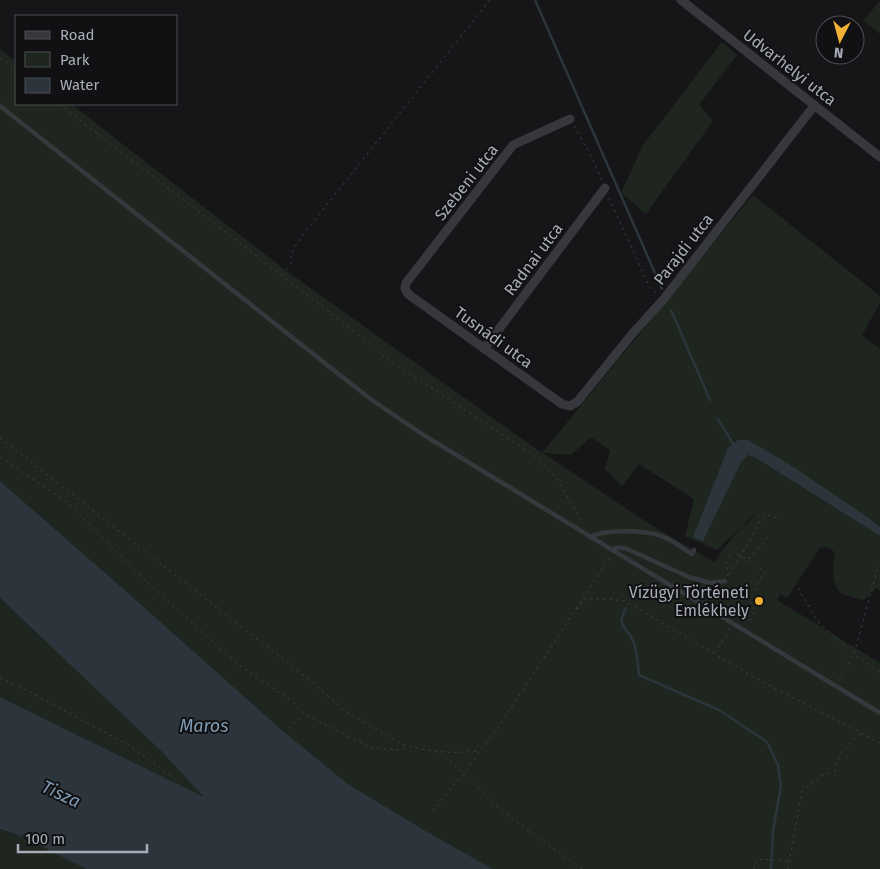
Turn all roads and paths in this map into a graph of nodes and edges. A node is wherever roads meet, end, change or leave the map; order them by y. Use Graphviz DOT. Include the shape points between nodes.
graph roads {
  1 [pos="490,0"];
  2 [pos="681,0"];
  3 [pos="0,58"];
  4 [pos="15,69"];
  5 [pos="59,105"];
  6 [pos="0,106"];
  7 [pos="814,106"];
  8 [pos="570,119"];
  9 [pos="880,157"];
  10 [pos="605,188"];
  11 [pos="281,276"];
  12 [pos="405,288"];
  13 [pos="663,300"];
  14 [pos="484,349"];
  15 [pos="570,406"];
  16 [pos="0,438"];
  17 [pos="0,457"];
  18 [pos="779,519"];
  19 [pos="584,524"];
  20 [pos="590,537"];
  21 [pos="768,537"];
  22 [pos="694,550"];
  23 [pos="613,551"];
  24 [pos="741,556"];
  25 [pos="748,560"];
  26 [pos="880,566"];
  27 [pos="765,572"];
  28 [pos="729,574"];
  29 [pos="768,574"];
  30 [pos="724,581"];
  31 [pos="755,588"];
  32 [pos="798,588"];
  33 [pos="750,589"];
  34 [pos="756,592"];
  35 [pos="575,608"];
  36 [pos="733,624"];
  37 [pos="744,630"];
  38 [pos="715,654"];
  39 [pos="854,654"];
  40 [pos="880,672"];
  41 [pos="0,678"];
  42 [pos="835,686"];
  43 [pos="880,713"];
  44 [pos="304,714"];
  45 [pos="289,728"];
  46 [pos="860,734"];
  47 [pos="880,743"];
  48 [pos="408,746"];
  49 [pos="480,750"];
  50 [pos="437,752"];
  51 [pos="464,773"];
  52 [pos="175,780"];
  53 [pos="433,811"];
  54 [pos="789,861"];
  55 [pos="582,869"];
  56 [pos="754,869"];
  57 [pos="788,869"];
  1 -- 11 [label="path" via="309,227 295,246 291,263"];
  2 -- 7 [label="street, Udvarhelyi utca"];
  3 -- 4 [label="path"];
  5 -- 11 [label="path"];
  6 -- 20 [label="lane" via="372,400"];
  7 -- 9 [label="street, Udvarhelyi utca"];
  7 -- 13 [label="street, Parajdi utca"];
  8 -- 10 [label="path"];
  8 -- 12 [label="street, Szebeni utca" via="513,145"];
  10 -- 13 [label="path" via="650,288"];
  10 -- 14 [label="street, Radnai utca"];
  11 -- 19 [label="path" via="381,355 534,455 557,479"];
  12 -- 14 [label="street, Tusnádi utca" via="408,294"];
  13 -- 15 [label="street, Parajdi utca" via="577,402"];
  14 -- 15 [label="street, Tusnádi utca" via="562,404"];
  16 -- 48 [label="path" via="344,710"];
  17 -- 44 [label="path" via="67,502 136,572 223,651 292,701"];
  18 -- 24 [label="path" via="768,515 761,519"];
  20 -- 22 [label="lane" via="605,532 639,533 667,538 692,554"];
  20 -- 23 [label="lane"];
  21 -- 25 [label="path"];
  23 -- 30 [label="lane" via="624,548 710,583"];
  23 -- 35 [label="path"];
  23 -- 36 [label="lane"];
  24 -- 25 [label="path"];
  24 -- 28 [label="path"];
  24 -- 28 [label="path" via="734,551 726,560"];
  25 -- 27 [label="path"];
  26 -- 39 [label="path"];
  27 -- 29 [label="path"];
  27 -- 31 [label="path"];
  28 -- 30 [label="path"];
  30 -- 37 [label="path" via="725,586 752,603 755,612"];
  31 -- 33 [label="path"];
  31 -- 34 [label="path"];
  32 -- 39 [label="path" via="818,622"];
  35 -- 38 [label="path" via="578,609 585,599 625,601"];
  35 -- 49 [label="path"];
  36 -- 37 [label="lane"];
  36 -- 38 [label="path"];
  37 -- 42 [label="lane"];
  38 -- 46 [label="path"];
  39 -- 40 [label="path"];
  39 -- 42 [label="path"];
  41 -- 52 [label="path" via="127,744"];
  42 -- 43 [label="lane"];
  44 -- 45 [label="path"];
  44 -- 48 [label="path" via="372,748 400,750"];
  46 -- 47 [label="path"];
  46 -- 54 [label="path" via="840,753 834,771 821,776 802,791"];
  48 -- 50 [label="path"];
  49 -- 50 [label="path"];
  49 -- 51 [label="path"];
  50 -- 51 [label="path"];
  51 -- 53 [label="path"];
  51 -- 55 [label="path" via="508,816"];
  54 -- 56 [label="path" via="758,859"];
  54 -- 57 [label="path"];
}
